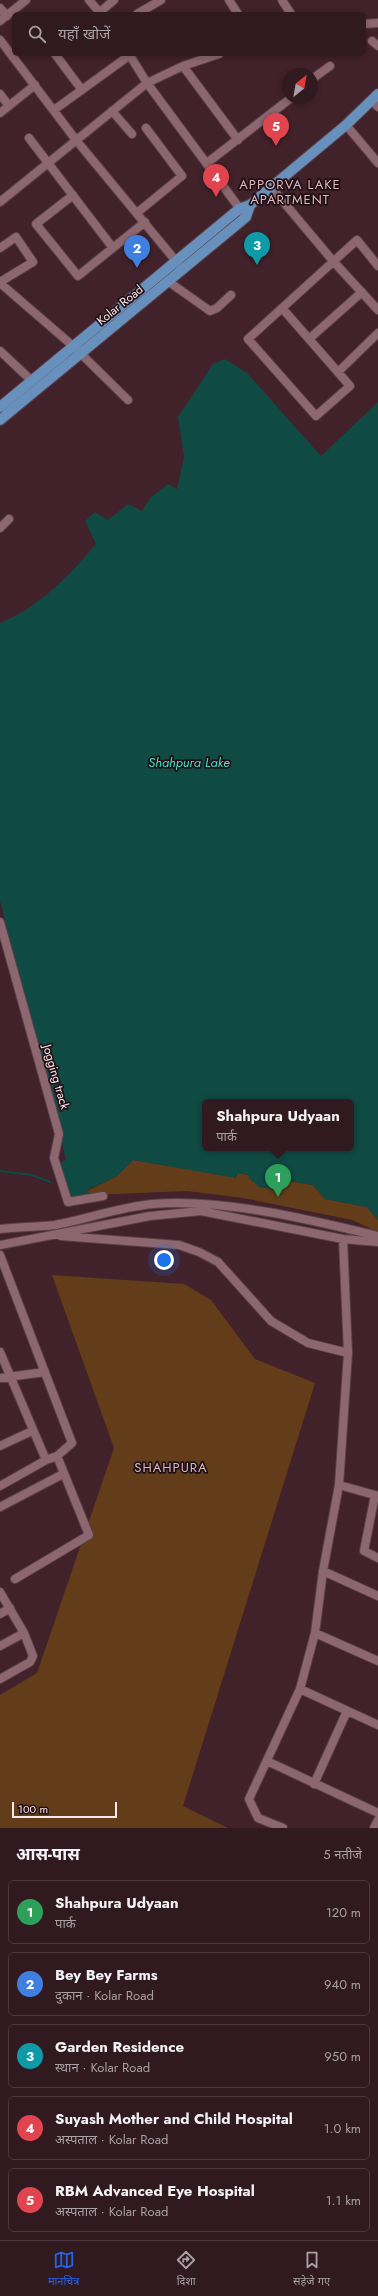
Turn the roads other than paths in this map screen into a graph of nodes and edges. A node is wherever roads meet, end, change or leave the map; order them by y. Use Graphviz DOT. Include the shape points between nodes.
graph roads {
  1 [pos="26,0"];
  2 [pos="89,0"];
  3 [pos="114,0"];
  4 [pos="160,0"];
  5 [pos="229,0"];
  6 [pos="282,0"];
  7 [pos="0,8"];
  8 [pos="99,12"];
  9 [pos="101,12"];
  10 [pos="140,12"];
  11 [pos="237,12"];
  12 [pos="290,12"];
  13 [pos="3,19"];
  14 [pos="378,23"];
  15 [pos="366,24"];
  16 [pos="0,40"];
  17 [pos="12,55"];
  18 [pos="12,56"];
  19 [pos="60,56"];
  20 [pos="126,56"];
  21 [pos="130,56"];
  22 [pos="213,56"];
  23 [pos="183,66"];
  24 [pos="330,66"];
  25 [pos="318,75"];
  26 [pos="146,83"];
  27 [pos="35,85"];
  28 [pos="82,90"];
  29 [pos="0,94"];
  30 [pos="376,100"];
  31 [pos="283,104"];
  32 [pos="9,106"];
  33 [pos="54,110"];
  34 [pos="112,112"];
  35 [pos="0,113"];
  36 [pos="346,124"];
  37 [pos="146,128"];
  38 [pos="132,134"];
  39 [pos="29,138"];
  40 [pos="76,140"];
  41 [pos="238,140"];
  42 [pos="207,163"];
  43 [pos="378,163"];
  44 [pos="49,164"];
  45 [pos="271,187"];
  46 [pos="73,195"];
  47 [pos="0,202"];
  48 [pos="250,205"];
  49 [pos="239,209"];
  50 [pos="138,212"];
  51 [pos="246,217"];
  52 [pos="145,222"];
  53 [pos="0,248"];
  54 [pos="114,248"];
  55 [pos="333,261"];
  56 [pos="180,265"];
  57 [pos="378,266"];
  58 [pos="0,282"];
  59 [pos="169,282"];
  60 [pos="362,292"];
  61 [pos="231,295"];
  62 [pos="282,308"];
  63 [pos="378,310"];
  64 [pos="378,333"];
  65 [pos="309,339"];
  66 [pos="77,350"];
  67 [pos="0,351"];
  68 [pos="338,372"];
  69 [pos="32,381"];
  70 [pos="128,400"];
  71 [pos="0,407"];
  72 [pos="0,420"];
  73 [pos="9,519"];
  74 [pos="0,528"];
  75 [pos="0,922"];
  76 [pos="103,1196"];
  77 [pos="55,1225"];
  78 [pos="0,1229"];
  79 [pos="52,1236"];
  80 [pos="378,1236"];
  81 [pos="343,1239"];
  82 [pos="378,1242"];
  83 [pos="0,1245"];
  84 [pos="0,1255"];
  85 [pos="0,1352"];
  86 [pos="348,1353"];
  87 [pos="45,1372"];
  88 [pos="9,1376"];
  89 [pos="0,1378"];
  90 [pos="32,1431"];
  91 [pos="0,1445"];
  92 [pos="57,1456"];
  93 [pos="46,1460"];
  94 [pos="63,1474"];
  95 [pos="339,1485"];
  96 [pos="0,1486"];
  97 [pos="376,1495"];
  98 [pos="0,1507"];
  99 [pos="378,1558"];
  100 [pos="323,1571"];
  101 [pos="15,1578"];
  102 [pos="0,1592"];
  103 [pos="378,1596"];
  104 [pos="10,1608"];
  105 [pos="0,1614"];
  106 [pos="24,1633"];
  107 [pos="315,1633"];
  108 [pos="0,1646"];
  109 [pos="378,1661"];
  110 [pos="0,1679"];
  111 [pos="300,1689"];
  112 [pos="347,1711"];
  113 [pos="378,1725"];
  114 [pos="267,1761"];
  115 [pos="314,1784"];
  116 [pos="378,1813"];
  117 [pos="378,1820"];
  118 [pos="283,1828"];
  119 [pos="374,1828"];
  1 -- 13 [label="street"];
  2 -- 8 [label="street"];
  3 -- 9 [label="street"];
  4 -- 10 [label="street"];
  5 -- 11 [label="street"];
  6 -- 12 [label="street"];
  7 -- 13 [label="street"];
  14 -- 15 [label="street"];
  16 -- 17 [label="street"];
  18 -- 27 [label="street"];
  19 -- 28 [label="street"];
  20 -- 28 [label="street"];
  21 -- 26 [label="street"];
  22 -- 23 [label="street"];
  23 -- 26 [label="street"];
  23 -- 41 [label="street"];
  24 -- 25 [label="street"];
  26 -- 34 [label="street"];
  26 -- 42 [label="street"];
  27 -- 32 [label="street"];
  27 -- 33 [label="street"];
  28 -- 33 [label="street"];
  29 -- 32 [label="street"];
  30 -- 36 [label="main road, Kolar Road"];
  31 -- 41 [label="street"];
  32 -- 35 [label="street"];
  33 -- 40 [label="street"];
  34 -- 38 [label="street"];
  34 -- 40 [label="street"];
  36 -- 43 [label="street"];
  36 -- 45 [label="main road, Kolar Road"];
  37 -- 50 [label="street" via="182,176"];
  39 -- 44 [label="street"];
  40 -- 44 [label="street"];
  40 -- 50 [label="street"];
  41 -- 42 [label="street"];
  42 -- 49 [label="street"];
  44 -- 46 [label="street"];
  44 -- 47 [label="street"];
  45 -- 48 [label="main road, Kolar Road"];
  45 -- 55 [label="street"];
  46 -- 54 [label="street"];
  46 -- 54 [label="street" via="36,224 78,276"];
  48 -- 49 [label="main road, Kolar Road"];
  48 -- 51 [label="main road"];
  49 -- 51 [label="street"];
  49 -- 56 [label="main road, Kolar Road"];
  50 -- 52 [label="street"];
  51 -- 56 [label="main road, Kolar Road"];
  52 -- 54 [label="street"];
  52 -- 56 [label="street"];
  53 -- 58 [label="street" via="16,237 33,262"];
  55 -- 57 [label="street" via="358,240"];
  55 -- 60 [label="street"];
  55 -- 62 [label="street"];
  56 -- 59 [label="main road, Kolar Road"];
  56 -- 66 [label="main road, Kolar Road"];
  58 -- 66 [label="street"];
  59 -- 61 [label="street" via="210,311 218,308"];
  59 -- 66 [label="main road, Kolar Road"];
  60 -- 63 [label="street"];
  60 -- 65 [label="street"];
  62 -- 65 [label="street"];
  62 -- 68 [label="street" via="248,339 316,416 349,387"];
  64 -- 68 [label="street"];
  65 -- 68 [label="street"];
  66 -- 69 [label="main road, Kolar Road"];
  66 -- 70 [label="street"];
  66 -- 72 [label="main road, Kolar Road"];
  67 -- 69 [label="street"];
  69 -- 71 [label="main road, Kolar Road"];
  73 -- 74 [label="street"];
  75 -- 76 [label="street, Jogging track" via="59,1134 54,1158 68,1202"];
  77 -- 78 [label="street"];
  77 -- 79 [label="street"];
  77 -- 80 [label="street" via="119,1209 152,1204 211,1204"];
  79 -- 81 [label="street" via="150,1216 200,1211"];
  79 -- 83 [label="street"];
  79 -- 86 [label="street" via="179,1245 199,1252 218,1262 271,1321 308,1343"];
  81 -- 82 [label="street"];
  81 -- 86 [label="street"];
  84 -- 87 [label="street"];
  85 -- 88 [label="street"];
  86 -- 95 [label="street"];
  87 -- 88 [label="street"];
  87 -- 92 [label="street" via="72,1443"];
  88 -- 89 [label="street"];
  88 -- 90 [label="street"];
  90 -- 91 [label="street"];
  90 -- 93 [label="street"];
  92 -- 93 [label="street"];
  92 -- 94 [label="street"];
  93 -- 96 [label="street"];
  94 -- 98 [label="street"];
  94 -- 101 [label="street" via="89,1535"];
  95 -- 97 [label="street"];
  95 -- 100 [label="street"];
  97 -- 99 [label="street" via="364,1550"];
  100 -- 103 [label="street"];
  100 -- 107 [label="street"];
  102 -- 104 [label="street"];
  104 -- 105 [label="street"];
  104 -- 106 [label="street"];
  106 -- 108 [label="street"];
  106 -- 110 [label="street" via="33,1656 30,1662"];
  107 -- 109 [label="street"];
  107 -- 111 [label="street"];
  111 -- 112 [label="street"];
  111 -- 114 [label="street"];
  112 -- 113 [label="street"];
  112 -- 115 [label="street"];
  114 -- 115 [label="street"];
  114 -- 118 [label="street" via="249,1799 258,1818"];
  115 -- 116 [label="street"];
  117 -- 119 [label="street"];
}
